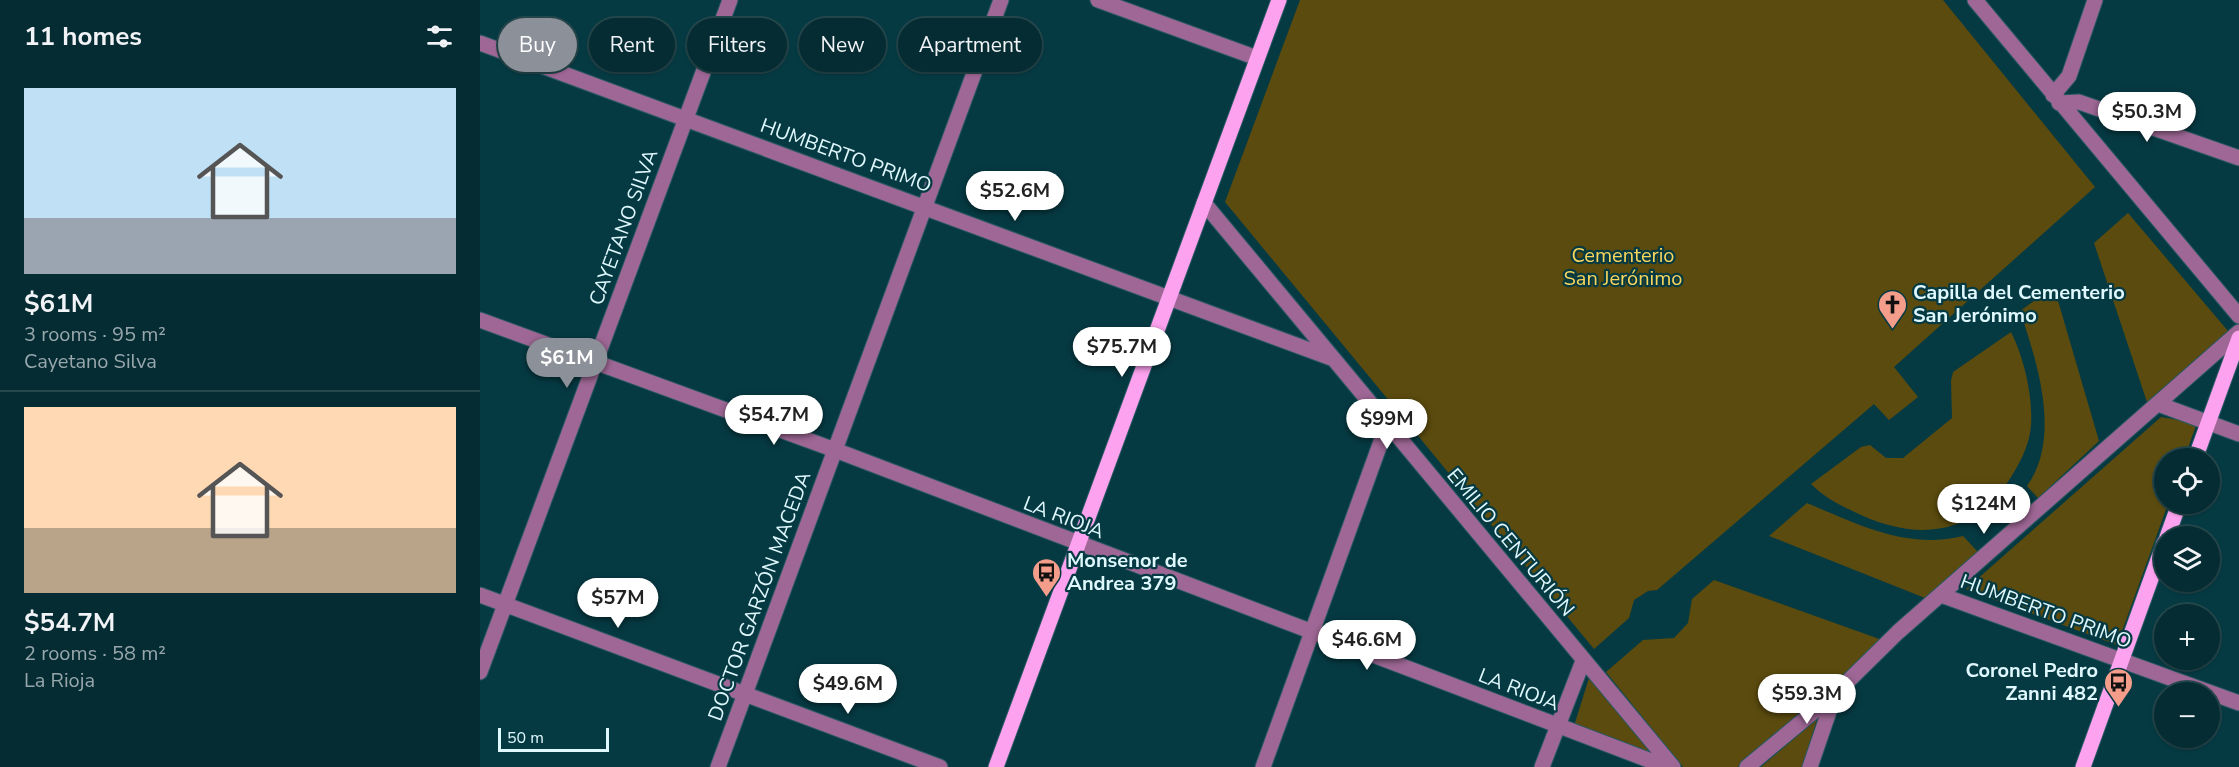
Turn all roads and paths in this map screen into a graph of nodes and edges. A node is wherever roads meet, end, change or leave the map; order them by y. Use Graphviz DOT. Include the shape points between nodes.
graph roads {
  1 [pos="730,0"];
  2 [pos="1001,0"];
  3 [pos="1098,0"];
  4 [pos="1278,0"];
  5 [pos="1975,0"];
  6 [pos="2095,0"];
  7 [pos="480,43"];
  8 [pos="1257,58"];
  9 [pos="2056,99"];
  10 [pos="686,118"];
  11 [pos="2239,158"];
  12 [pos="1204,203"];
  13 [pos="925,206"];
  14 [pos="1169,296"];
  15 [pos="2239,316"];
  16 [pos="480,320"];
  17 [pos="2239,332"];
  18 [pos="2239,338"];
  19 [pos="1332,358"];
  20 [pos="595,363"];
  21 [pos="2158,404"];
  22 [pos="2208,423"];
  23 [pos="1388,425"];
  24 [pos="2239,434"];
  25 [pos="2199,448"];
  26 [pos="835,450"];
  27 [pos="1078,545"];
  28 [pos="2154,570"];
  29 [pos="480,595"];
  30 [pos="1941,595"];
  31 [pos="505,605"];
  32 [pos="1312,633"];
  33 [pos="2121,660"];
  34 [pos="1583,661"];
  35 [pos="480,672"];
  36 [pos="745,694"];
  37 [pos="1835,694"];
  38 [pos="2239,703"];
  39 [pos="1558,726"];
  40 [pos="718,767"];
  41 [pos="940,767"];
  42 [pos="996,767"];
  43 [pos="1263,767"];
  44 [pos="1542,767"];
  45 [pos="1667,767"];
  46 [pos="1673,767"];
  47 [pos="1747,767"];
  48 [pos="1810,767"];
  49 [pos="2083,767"];
  1 -- 10 [label="street, CAYETANO SILVA"];
  2 -- 13 [label="street, DOCTOR GARZÓN MACEDA"];
  3 -- 8 [label="street"];
  4 -- 8 [label="main road"];
  5 -- 9 [label="street"];
  6 -- 9 [label="street" via="2069,76"];
  7 -- 10 [label="street, HUMBERTO PRIMO"];
  8 -- 12 [label="main road"];
  9 -- 11 [label="street" via="2079,102"];
  9 -- 15 [label="street"];
  10 -- 13 [label="street, HUMBERTO PRIMO"];
  10 -- 20 [label="street, CAYETANO SILVA"];
  12 -- 14 [label="main road"];
  12 -- 19 [label="street, EMILIO CENTURIÓN"];
  13 -- 14 [label="street, HUMBERTO PRIMO"];
  13 -- 26 [label="street, DOCTOR GARZÓN MACEDA"];
  14 -- 19 [label="street, HUMBERTO PRIMO"];
  14 -- 27 [label="main road"];
  16 -- 20 [label="street, LA RIOJA"];
  17 -- 21 [label="street"];
  18 -- 22 [label="main road"];
  19 -- 23 [label="street, EMILIO CENTURIÓN"];
  20 -- 26 [label="street, LA RIOJA"];
  20 -- 31 [label="street, CAYETANO SILVA"];
  21 -- 22 [label="street"];
  21 -- 30 [label="street"];
  22 -- 24 [label="street"];
  22 -- 25 [label="main road"];
  23 -- 32 [label="street"];
  23 -- 34 [label="street, EMILIO CENTURIÓN"];
  26 -- 27 [label="street, LA RIOJA"];
  26 -- 36 [label="street, DOCTOR GARZÓN MACEDA"];
  27 -- 32 [label="street, LA RIOJA"];
  27 -- 42 [label="main road"];
  28 -- 33 [label="main road"];
  29 -- 31 [label="street"];
  30 -- 33 [label="street, HUMBERTO PRIMO"];
  30 -- 37 [label="street"];
  31 -- 35 [label="street, CAYETANO SILVA"];
  31 -- 36 [label="street"];
  32 -- 39 [label="street, LA RIOJA"];
  32 -- 43 [label="street"];
  33 -- 38 [label="street, HUMBERTO PRIMO"];
  33 -- 49 [label="main road"];
  34 -- 39 [label="street"];
  34 -- 46 [label="street, EMILIO CENTURIÓN"];
  36 -- 40 [label="street, DOCTOR GARZÓN MACEDA"];
  36 -- 41 [label="street"];
  37 -- 47 [label="street"];
  37 -- 48 [label="street"];
  39 -- 44 [label="street"];
  39 -- 45 [label="street, LA RIOJA"];
}
